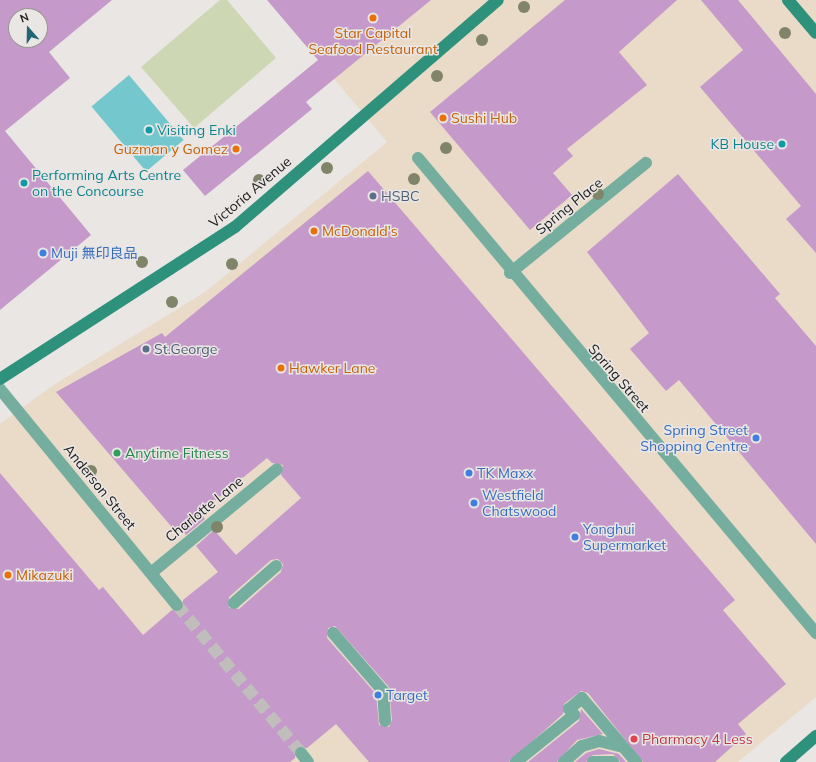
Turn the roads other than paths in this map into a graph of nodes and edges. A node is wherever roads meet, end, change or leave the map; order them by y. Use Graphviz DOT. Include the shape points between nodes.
graph roads {
  1 [pos="498,0"];
  2 [pos="788,0"];
  3 [pos="816,33"];
  4 [pos="418,158"];
  5 [pos="646,163"];
  6 [pos="510,273"];
  7 [pos="0,379"];
  8 [pos="0,389"];
  9 [pos="277,469"];
  10 [pos="276,566"];
  11 [pos="151,573"];
  12 [pos="234,603"];
  13 [pos="177,605"];
  14 [pos="333,633"];
  15 [pos="816,633"];
  16 [pos="592,710"];
  17 [pos="572,712"];
  18 [pos="385,721"];
  19 [pos="816,736"];
  20 [pos="623,747"];
  21 [pos="797,757"];
  22 [pos="516,762"];
  23 [pos="564,762"];
  24 [pos="593,762"];
  25 [pos="613,762"];
  26 [pos="636,762"];
  27 [pos="786,762"];
  1 -- 7 [label="street, Victoria Avenue" via="235,227"];
  2 -- 3 [label="street"];
  4 -- 6 [label="street, Spring Street"];
  5 -- 6 [label="street, Spring Place"];
  6 -- 15 [label="street, Spring Street"];
  8 -- 11 [label="street, Anderson Street"];
  9 -- 11 [label="street, Charlotte Lane"];
  10 -- 12 [label="street"];
  11 -- 13 [label="street, Anderson Street"];
  14 -- 18 [label="street" via="383,691"];
  16 -- 17 [label="street"];
  16 -- 17 [label="street" via="582,698"];
  16 -- 20 [label="street"];
  17 -- 22 [label="street"];
  19 -- 21 [label="street"];
  20 -- 23 [label="street" via="599,742 582,746"];
  20 -- 26 [label="street"];
  21 -- 27 [label="street"];
  24 -- 25 [label="street"];
}
